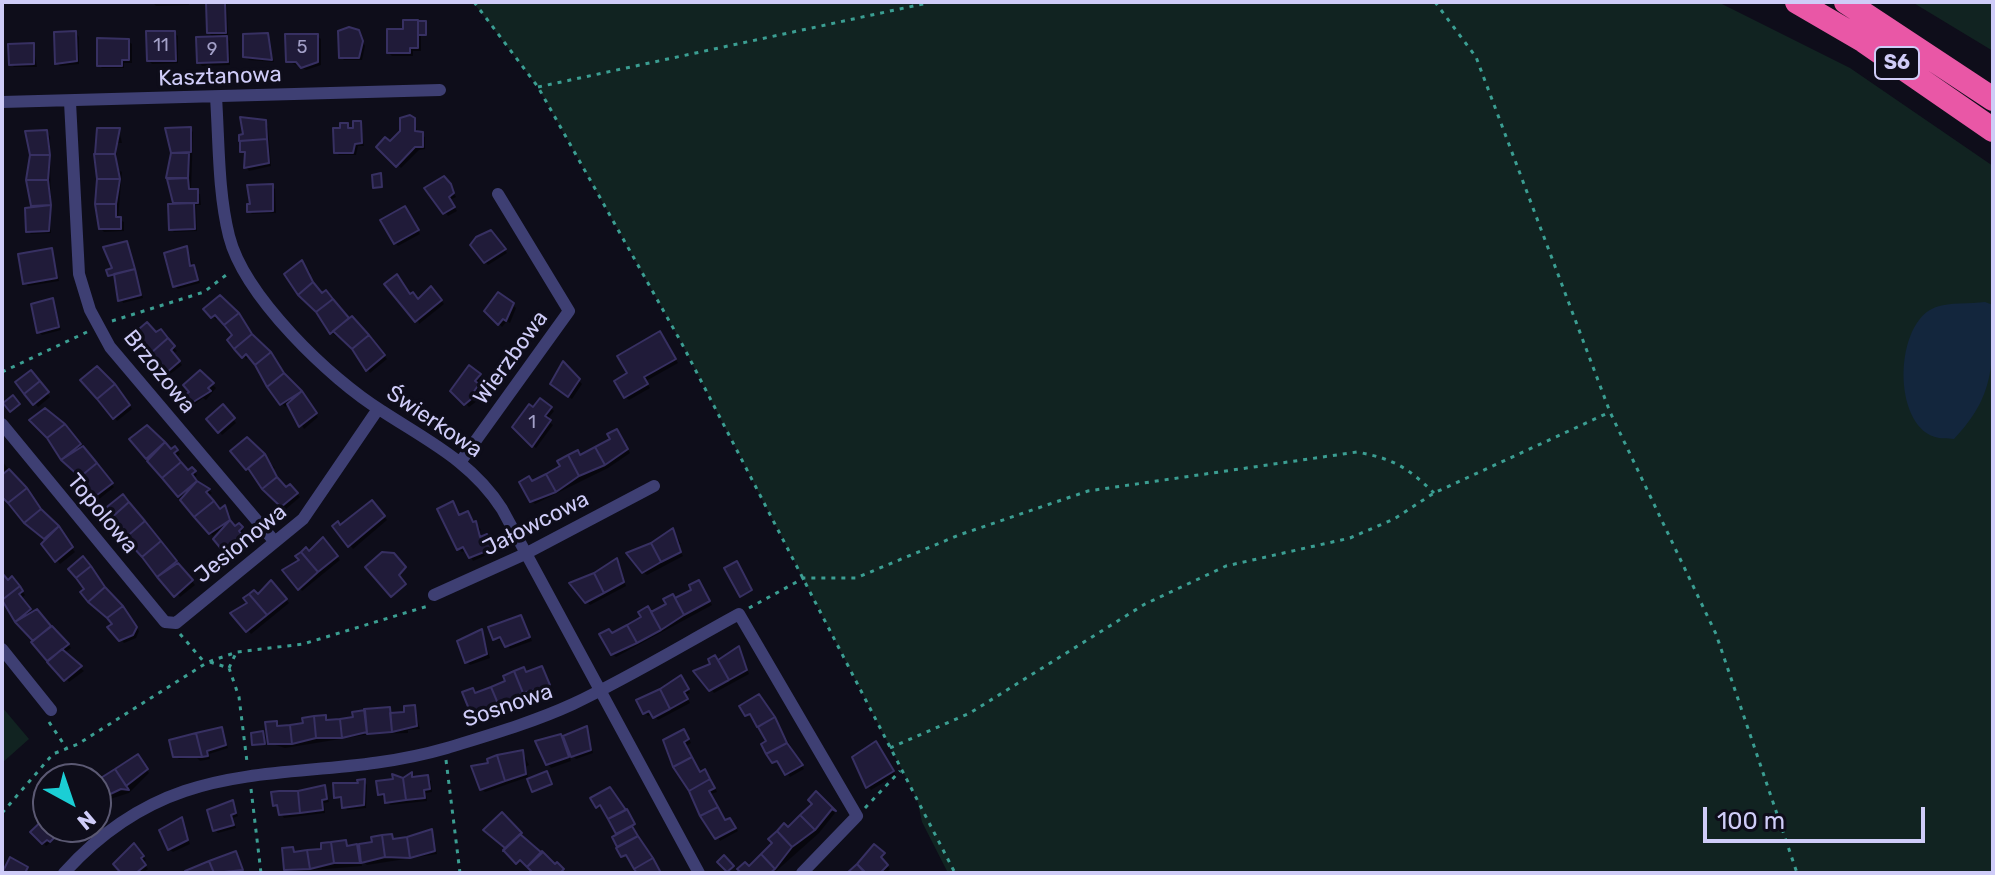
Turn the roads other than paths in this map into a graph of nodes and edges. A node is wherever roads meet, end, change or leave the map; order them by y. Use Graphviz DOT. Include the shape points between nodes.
graph roads {
  1 [pos="1797,2"];
  2 [pos="1846,2"];
  3 [pos="440,90"];
  4 [pos="216,97"];
  5 [pos="1993,99"];
  6 [pos="2,102"];
  7 [pos="70,102"];
  8 [pos="1993,130"];
  9 [pos="498,194"];
  10 [pos="378,409"];
  11 [pos="2,424"];
  12 [pos="461,461"];
  13 [pos="654,486"];
  14 [pos="275,542"];
  15 [pos="525,554"];
  16 [pos="440,592"];
  17 [pos="176,623"];
  18 [pos="2,649"];
  19 [pos="598,691"];
  20 [pos="51,710"];
  21 [pos="64,873"];
  22 [pos="699,873"];
  23 [pos="802,873"];
  1 -- 8 [label="highway, S6"];
  2 -- 5 [label="highway, S6"];
  3 -- 4 [label="street, Kasztanowa"];
  4 -- 7 [label="street, Kasztanowa"];
  4 -- 10 [label="street, Świerkowa" via="226,221 239,265 321,364"];
  6 -- 7 [label="street, Kasztanowa"];
  7 -- 14 [label="street, Brzozowa" via="79,274 99,327 110,347"];
  9 -- 12 [label="street, Wierzbowa" via="569,311"];
  10 -- 12 [label="street, Świerkowa"];
  10 -- 14 [label="street, Jesionowa" via="311,511"];
  11 -- 17 [label="street, Topolowa" via="165,622"];
  12 -- 15 [label="street, Świerkowa" via="494,496"];
  13 -- 15 [label="street, Jałowcowa"];
  14 -- 17 [label="street, Jesionowa"];
  15 -- 16 [label="street, Jałowcowa"];
  15 -- 19 [label="street, Świerkowa"];
  18 -- 20 [label="street"];
  19 -- 21 [label="street, Sosnowa" via="444,749 249,774 182,791 111,830"];
  19 -- 22 [label="street, Świerkowa"];
  19 -- 23 [label="street, Sosnowa" via="739,614 857,816"];
}
